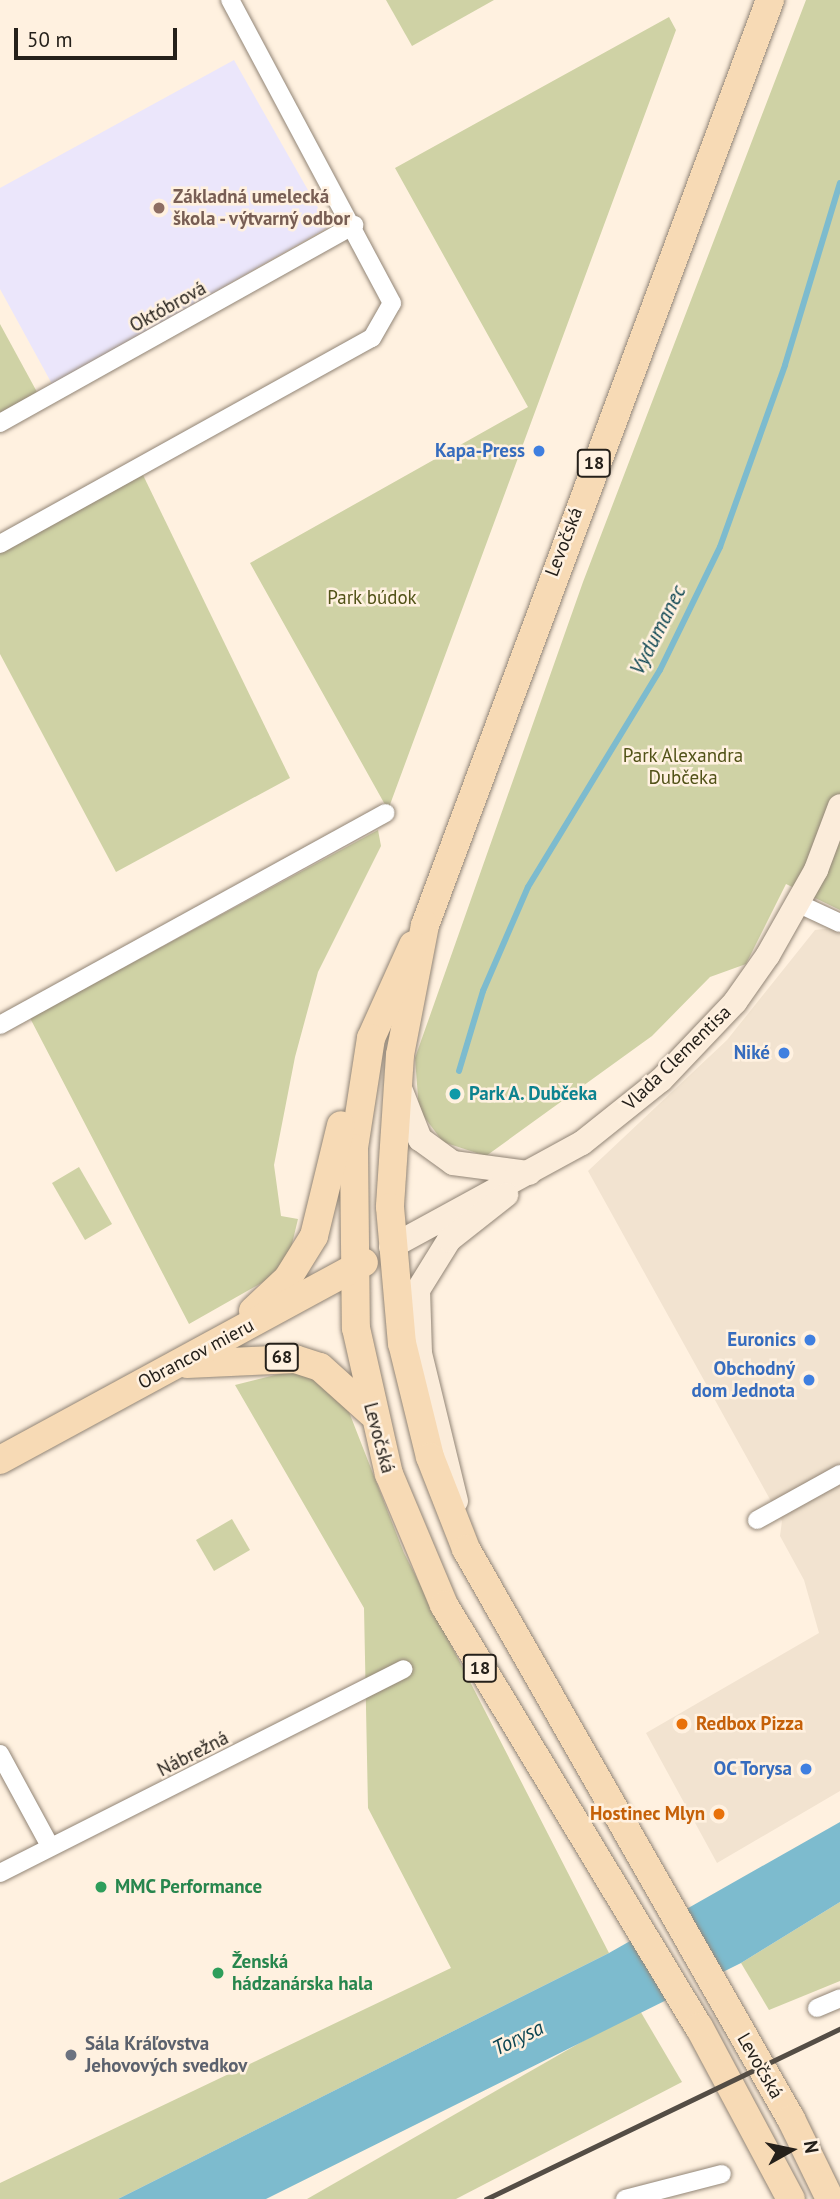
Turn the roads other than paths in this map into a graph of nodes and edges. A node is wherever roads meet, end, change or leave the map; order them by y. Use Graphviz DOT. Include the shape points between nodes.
graph roads {
  1 [pos="230,0"];
  2 [pos="769,1"];
  3 [pos="354,225"];
  4 [pos="0,423"];
  5 [pos="0,544"];
  6 [pos="840,806"];
  7 [pos="386,813"];
  8 [pos="799,904"];
  9 [pos="840,923"];
  10 [pos="425,925"];
  11 [pos="0,1026"];
  12 [pos="371,1038"];
  13 [pos="400,1055"];
  14 [pos="529,1173"];
  15 [pos="391,1247"];
  16 [pos="351,1270"];
  17 [pos="173,1366"];
  18 [pos="372,1413"];
  19 [pos="0,1460"];
  20 [pos="840,1474"];
  21 [pos="757,1520"];
  22 [pos="466,1549"];
  23 [pos="403,1669"];
  24 [pos="0,1754"];
  25 [pos="50,1846"];
  26 [pos="0,1873"];
  27 [pos="840,1998"];
  28 [pos="817,2008"];
  29 [pos="722,2174"];
  30 [pos="625,2199"];
  31 [pos="791,2199"];
  32 [pos="830,2199"];
  1 -- 3 [label="street"];
  2 -- 10 [label="main road, Levočská / 18"];
  3 -- 4 [label="street, Októbrová"];
  3 -- 5 [label="street" via="392,303 372,338"];
  6 -- 8 [label="street, Vlada Clementisa"];
  7 -- 11 [label="street"];
  8 -- 9 [label="street"];
  8 -- 14 [label="street, Vlada Clementisa" via="735,1002 661,1080 582,1143"];
  10 -- 12 [label="main road, Levočská / 18" via="399,966"];
  10 -- 13 [label="main road, Levočská / 18"];
  12 -- 16 [label="main road, Levočská / 18" via="354,1148"];
  12 -- 17 [label="main road" via="345,1104 314,1236 268,1299"];
  13 -- 14 [label="street" via="405,1113 420,1139 453,1163"];
  13 -- 15 [label="main road, Levočská / 18"];
  14 -- 15 [label="street, Vlada Clementisa"];
  14 -- 22 [label="street" via="449,1240 418,1290 420,1353"];
  15 -- 16 [label="main road, Obrancov mieru / 68"];
  15 -- 22 [label="main road, Levočská / 18" via="419,1417"];
  16 -- 17 [label="main road, Obrancov mieru / 68"];
  16 -- 18 [label="main road, Levočská / 18"];
  17 -- 18 [label="main road, 68" via="295,1359 320,1367"];
  17 -- 19 [label="main road, Obrancov mieru / 68"];
  18 -- 31 [label="main road, Levočská / 18" via="414,1544 444,1605 699,2026"];
  20 -- 21 [label="street"];
  22 -- 32 [label="main road, Levočská / 18" via="660,1888"];
  23 -- 25 [label="street, Nábrežná"];
  24 -- 25 [label="street"];
  25 -- 26 [label="street, Nábrežná"];
  27 -- 28 [label="street"];
  29 -- 30 [label="street"];
}
